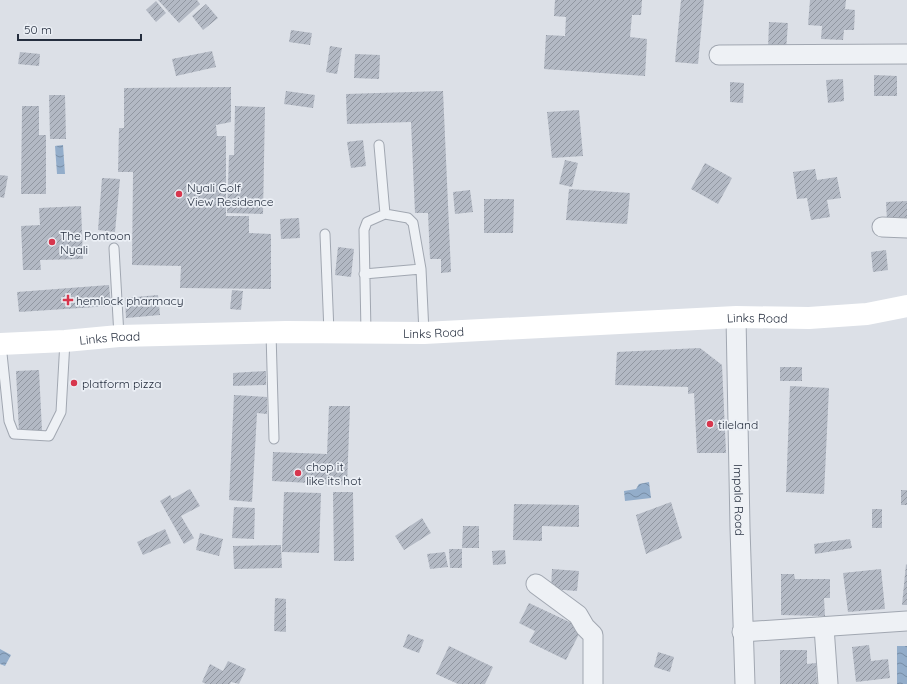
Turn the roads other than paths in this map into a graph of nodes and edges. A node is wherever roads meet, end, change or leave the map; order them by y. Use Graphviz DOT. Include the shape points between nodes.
graph roads {
  1 [pos="907,54"];
  2 [pos="719,55"];
  3 [pos="379,146"];
  4 [pos="384,214"];
  5 [pos="882,227"];
  6 [pos="907,228"];
  7 [pos="325,234"];
  8 [pos="114,248"];
  9 [pos="421,269"];
  10 [pos="364,274"];
  11 [pos="907,306"];
  12 [pos="868,314"];
  13 [pos="736,317"];
  14 [pos="907,319"];
  15 [pos="329,332"];
  16 [pos="366,332"];
  17 [pos="271,333"];
  18 [pos="424,333"];
  19 [pos="119,336"];
  20 [pos="65,341"];
  21 [pos="0,344"];
  22 [pos="274,439"];
  23 [pos="536,584"];
  24 [pos="907,621"];
  25 [pos="824,627"];
  26 [pos="742,632"];
  27 [pos="593,684"];
  28 [pos="745,684"];
  29 [pos="828,684"];
  1 -- 2 [label="street"];
  3 -- 4 [label="lane"];
  4 -- 9 [label="lane" via="408,218 413,223"];
  4 -- 10 [label="lane" via="367,222 364,230"];
  5 -- 6 [label="street"];
  7 -- 15 [label="lane"];
  8 -- 19 [label="lane"];
  9 -- 10 [label="lane"];
  9 -- 18 [label="lane"];
  10 -- 16 [label="lane"];
  11 -- 12 [label="main road"];
  12 -- 13 [label="main road, Links Road" via="808,318"];
  12 -- 14 [label="main road"];
  13 -- 18 [label="main road, Links Road"];
  13 -- 26 [label="street, Impala Road"];
  15 -- 16 [label="main road, Links Road"];
  15 -- 17 [label="main road, Links Road"];
  16 -- 18 [label="main road, Links Road"];
  17 -- 19 [label="main road, Links Road"];
  17 -- 22 [label="lane"];
  19 -- 20 [label="main road, Links Road"];
  20 -- 21 [label="main road, Links Road"];
  20 -- 21 [label="lane" via="61,412 49,436 14,434 9,421"];
  23 -- 27 [label="street" via="578,615 593,635"];
  24 -- 25 [label="street"];
  25 -- 26 [label="street"];
  25 -- 29 [label="street"];
  26 -- 28 [label="street, Impala Road"];
}
